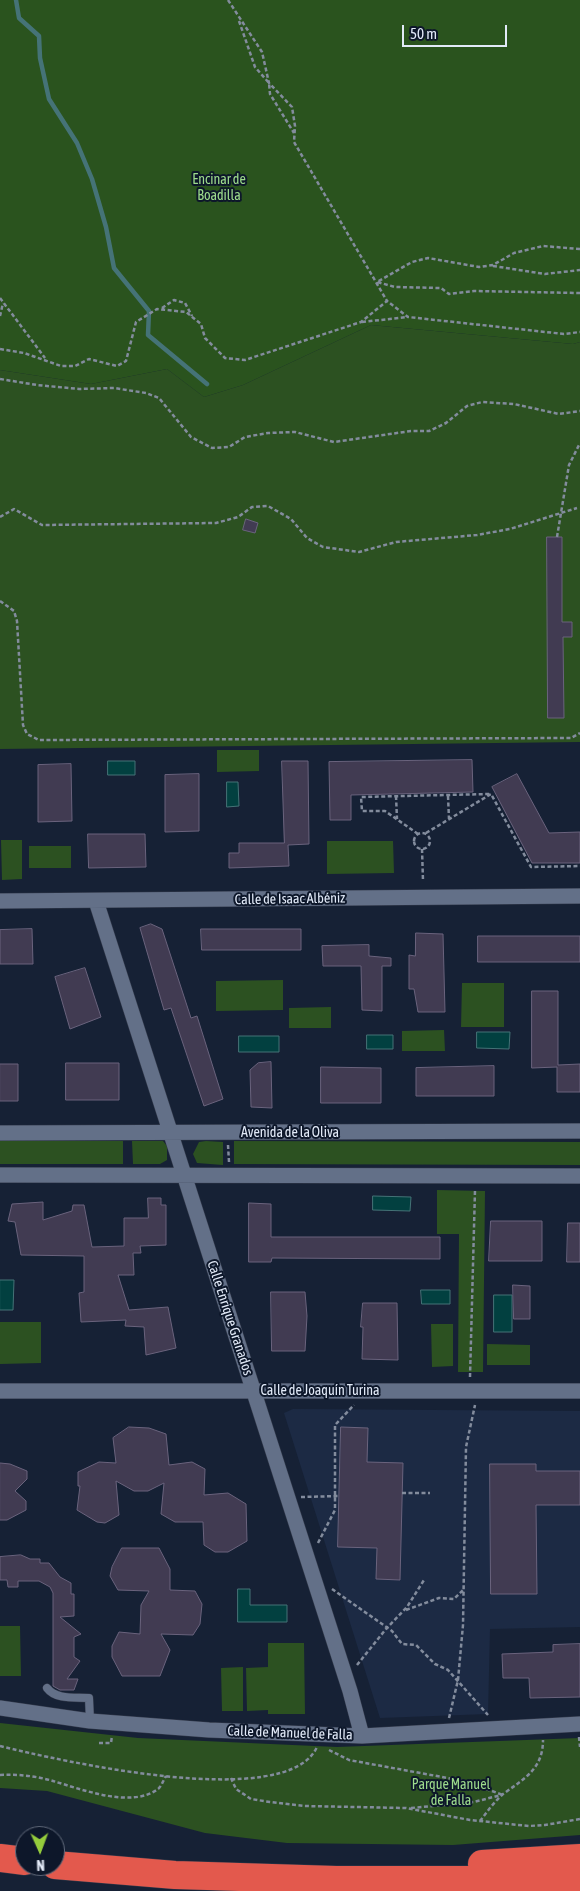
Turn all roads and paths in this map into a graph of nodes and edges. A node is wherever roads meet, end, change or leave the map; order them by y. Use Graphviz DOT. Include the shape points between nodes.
graph roads {
  1 [pos="228,0"];
  2 [pos="237,15"];
  3 [pos="269,83"];
  4 [pos="294,134"];
  5 [pos="580,250"];
  6 [pos="492,265"];
  7 [pos="580,270"];
  8 [pos="377,282"];
  9 [pos="580,294"];
  10 [pos="0,298"];
  11 [pos="387,301"];
  12 [pos="3,303"];
  13 [pos="162,308"];
  14 [pos="0,316"];
  15 [pos="192,317"];
  16 [pos="408,317"];
  17 [pos="361,322"];
  18 [pos="580,332"];
  19 [pos="0,349"];
  20 [pos="46,360"];
  21 [pos="0,379"];
  22 [pos="580,411"];
  23 [pos="580,443"];
  24 [pos="577,508"];
  25 [pos="561,513"];
  26 [pos="0,517"];
  27 [pos="557,537"];
  28 [pos="0,601"];
  29 [pos="580,733"];
  30 [pos="491,794"];
  31 [pos="448,795"];
  32 [pos="396,796"];
  33 [pos="397,819"];
  34 [pos="449,819"];
  35 [pos="426,833"];
  36 [pos="418,834"];
  37 [pos="422,849"];
  38 [pos="580,866"];
  39 [pos="423,881"];
  40 [pos="580,896"];
  41 [pos="0,901"];
  42 [pos="96,901"];
  43 [pos="580,1131"];
  44 [pos="0,1133"];
  45 [pos="172,1133"];
  46 [pos="228,1133"];
  47 [pos="0,1175"];
  48 [pos="185,1176"];
  49 [pos="229,1176"];
  50 [pos="475,1176"];
  51 [pos="580,1176"];
  52 [pos="0,1391"];
  53 [pos="254,1391"];
  54 [pos="580,1391"];
  55 [pos="472,1397"];
  56 [pos="355,1404"];
  57 [pos="402,1493"];
  58 [pos="430,1493"];
  59 [pos="340,1496"];
  60 [pos="335,1497"];
  61 [pos="288,1498"];
  62 [pos="311,1568"];
  63 [pos="424,1580"];
  64 [pos="465,1588"];
  65 [pos="404,1610"];
  66 [pos="386,1629"];
  67 [pos="346,1679"];
  68 [pos="458,1680"];
  69 [pos="46,1688"];
  70 [pos="0,1708"];
  71 [pos="90,1721"];
  72 [pos="580,1724"];
  73 [pos="542,1726"];
  74 [pos="500,1728"];
  75 [pos="446,1731"];
  76 [pos="362,1736"];
  77 [pos="0,1746"];
  78 [pos="4,1748"];
  79 [pos="0,1753"];
  80 [pos="0,1775"];
  81 [pos="166,1776"];
  82 [pos="232,1778"];
  83 [pos="503,1795"];
  84 [pos="406,1808"];
  85 [pos="580,1819"];
  86 [pos="480,1821"];
  87 [pos="0,1858"];
  88 [pos="580,1858"];
  89 [pos="15,1860"];
  90 [pos="65,1866"];
  91 [pos="175,1875"];
  92 [pos="580,1880"];
  1 -- 2 [label="path"];
  2 -- 3 [label="path" via="255,66"];
  2 -- 3 [label="path" via="262,52"];
  3 -- 4 [label="path" via="270,94"];
  3 -- 4 [label="path" via="292,107"];
  4 -- 8 [label="path" via="294,142"];
  5 -- 6 [label="path" via="543,246 514,253"];
  6 -- 7 [label="path" via="545,274"];
  6 -- 8 [label="path" via="473,266 428,258 412,262"];
  8 -- 9 [label="path" via="395,287 441,288 449,294 474,291"];
  8 -- 11 [label="path"];
  10 -- 12 [label="path"];
  11 -- 16 [label="path"];
  11 -- 17 [label="path"];
  12 -- 14 [label="path"];
  12 -- 20 [label="path"];
  13 -- 15 [label="path" via="186,312"];
  13 -- 15 [label="path" via="174,300 185,302"];
  13 -- 20 [label="path" via="136,322 126,361 117,366 89,360 75,366 61,366"];
  15 -- 17 [label="path" via="201,324 205,338 225,358 245,360"];
  16 -- 17 [label="path"];
  16 -- 18 [label="path" via="564,334"];
  19 -- 20 [label="path"];
  21 -- 22 [label="path" via="146,393 159,398 191,437 212,448 229,448 245,437 268,433 295,432 334,442 429,431 446,423 467,406 482,402 514,404 559,414"];
  23 -- 25 [label="path" via="569,465"];
  24 -- 25 [label="path"];
  25 -- 26 [label="path" via="510,529 396,542 359,552 323,547 307,538 291,519 268,506 252,507 238,516 216,523 42,524 14,509"];
  25 -- 27 [label="path"];
  28 -- 29 [label="path" via="14,611 17,621 23,725 27,734 39,740 571,738"];
  30 -- 31 [label="path"];
  30 -- 34 [label="path"];
  30 -- 38 [label="path" via="531,867"];
  31 -- 32 [label="path"];
  31 -- 34 [label="path"];
  32 -- 33 [label="path"];
  32 -- 33 [label="path" via="361,797 362,811 385,811"];
  33 -- 36 [label="path"];
  34 -- 35 [label="path"];
  35 -- 36 [label="path"];
  35 -- 37 [label="path" via="431,842"];
  36 -- 37 [label="path" via="415,843"];
  37 -- 39 [label="path"];
  40 -- 42 [label="street, Calle de Isaac Albéniz"];
  41 -- 42 [label="street, Calle de Isaac Albéniz"];
  42 -- 45 [label="street, Calle Enrique Granados"];
  43 -- 46 [label="street, Avenida de la Oliva"];
  44 -- 45 [label="street, Avenida de la Oliva"];
  45 -- 46 [label="street, Avenida de la Oliva"];
  45 -- 48 [label="street, Calle Enrique Granados"];
  46 -- 49 [label="path"];
  47 -- 48 [label="street"];
  48 -- 49 [label="street"];
  48 -- 53 [label="street, Calle Enrique Granados"];
  49 -- 50 [label="street"];
  50 -- 51 [label="street"];
  50 -- 55 [label="path"];
  52 -- 53 [label="street, Calle de Joaquín Turina"];
  53 -- 55 [label="street, Calle de Joaquín Turina"];
  53 -- 61 [label="street, Calle Enrique Granados"];
  54 -- 55 [label="street, Calle de Joaquín Turina"];
  55 -- 64 [label="path" via="466,1447"];
  56 -- 60 [label="path" via="335,1425"];
  57 -- 58 [label="path"];
  59 -- 60 [label="path"];
  60 -- 61 [label="path"];
  60 -- 62 [label="path" via="335,1510"];
  61 -- 62 [label="street, Calle Enrique Granados"];
  62 -- 66 [label="path"];
  62 -- 67 [label="street, Calle Enrique Granados"];
  63 -- 65 [label="path"];
  64 -- 65 [label="path" via="454,1599 439,1598"];
  64 -- 68 [label="path"];
  65 -- 66 [label="path"];
  66 -- 67 [label="path"];
  66 -- 68 [label="path" via="392,1631 402,1644 416,1645"];
  67 -- 76 [label="street, Calle Enrique Granados"];
  68 -- 74 [label="path"];
  68 -- 75 [label="path"];
  69 -- 71 [label="lane" via="59,1696 89,1698"];
  70 -- 71 [label="street, Calle de Manuel de Falla"];
  71 -- 76 [label="street, Calle de Manuel de Falla"];
  72 -- 73 [label="street, Calle de Manuel de Falla"];
  73 -- 74 [label="street, Calle de Manuel de Falla"];
  73 -- 83 [label="path" via="543,1750 534,1771"];
  74 -- 75 [label="street, Calle de Manuel de Falla"];
  75 -- 76 [label="street, Calle de Manuel de Falla"];
  77 -- 78 [label="path"];
  78 -- 79 [label="path"];
  78 -- 81 [label="path" via="56,1760"];
  80 -- 81 [label="path" via="33,1777 106,1797 147,1794 158,1789"];
  81 -- 82 [label="path"];
  82 -- 83 [label="path" via="254,1779 287,1772 313,1756 318,1745 349,1760 470,1782"];
  82 -- 84 [label="path" via="236,1789 250,1800 304,1806"];
  83 -- 84 [label="path" via="474,1802"];
  83 -- 86 [label="path"];
  84 -- 86 [label="path"];
  85 -- 86 [label="path" via="529,1826"];
  87 -- 89 [label="highway"];
  88 -- 91 [label="highway"];
  90 -- 91 [label="highway"];
  91 -- 92 [label="highway" via="336,1880"];
}
